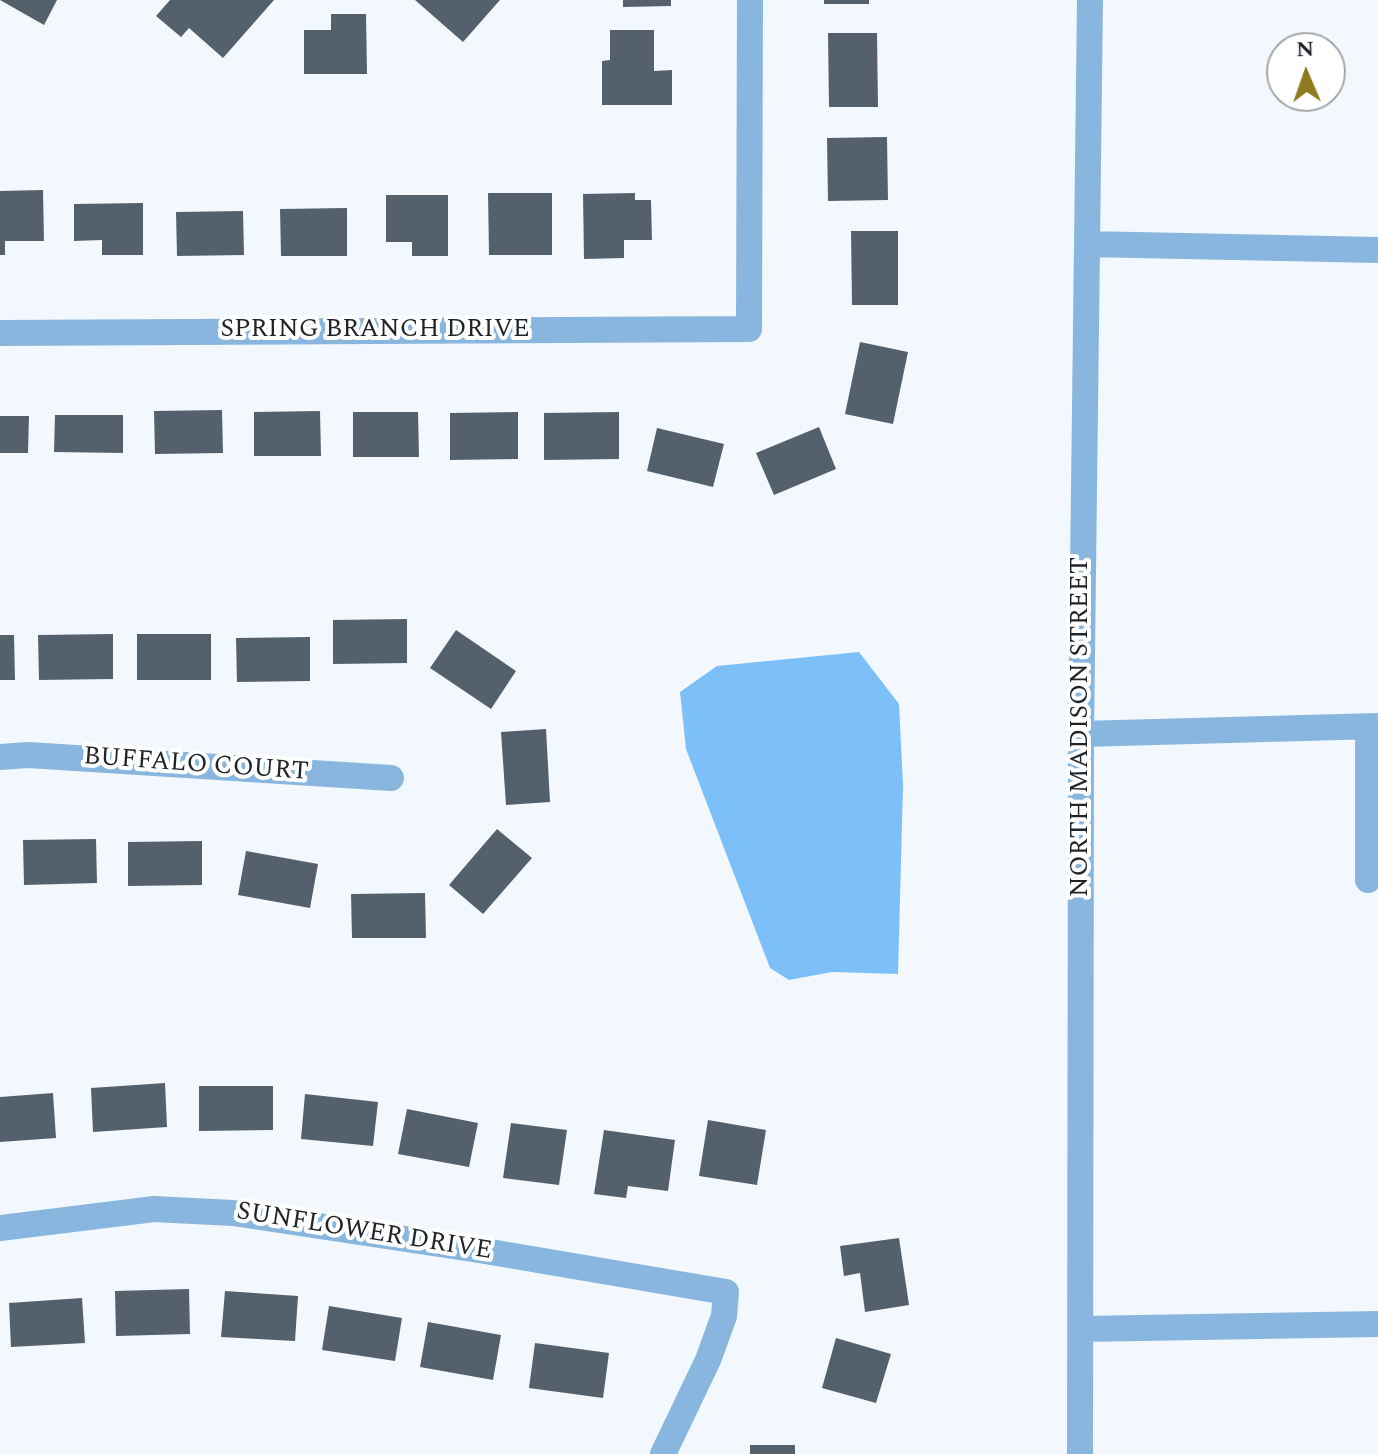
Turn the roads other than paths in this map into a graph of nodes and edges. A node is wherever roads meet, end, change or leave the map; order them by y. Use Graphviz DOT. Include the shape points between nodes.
graph roads {
  1 [pos="750,0"];
  2 [pos="1090,0"];
  3 [pos="1087,244"];
  4 [pos="1378,250"];
  5 [pos="0,333"];
  6 [pos="1373,726"];
  7 [pos="1081,734"];
  8 [pos="0,757"];
  9 [pos="391,778"];
  10 [pos="1368,880"];
  11 [pos="0,1228"];
  12 [pos="1378,1324"];
  13 [pos="1081,1329"];
  14 [pos="663,1454"];
  15 [pos="1080,1454"];
  1 -- 5 [label="street, SPRING BRANCH DRIVE" via="749,329"];
  2 -- 3 [label="street, NORTH MADISON STREET"];
  3 -- 4 [label="street"];
  3 -- 7 [label="street, NORTH MADISON STREET"];
  6 -- 7 [label="street"];
  6 -- 10 [label="street"];
  7 -- 13 [label="street, NORTH MADISON STREET"];
  8 -- 9 [label="street, BUFFALO COURT"];
  11 -- 14 [label="street, SUNFLOWER DRIVE" via="154,1209 233,1213 726,1292 724,1316 708,1360"];
  12 -- 13 [label="street"];
  13 -- 15 [label="street, NORTH MADISON STREET"];
}
